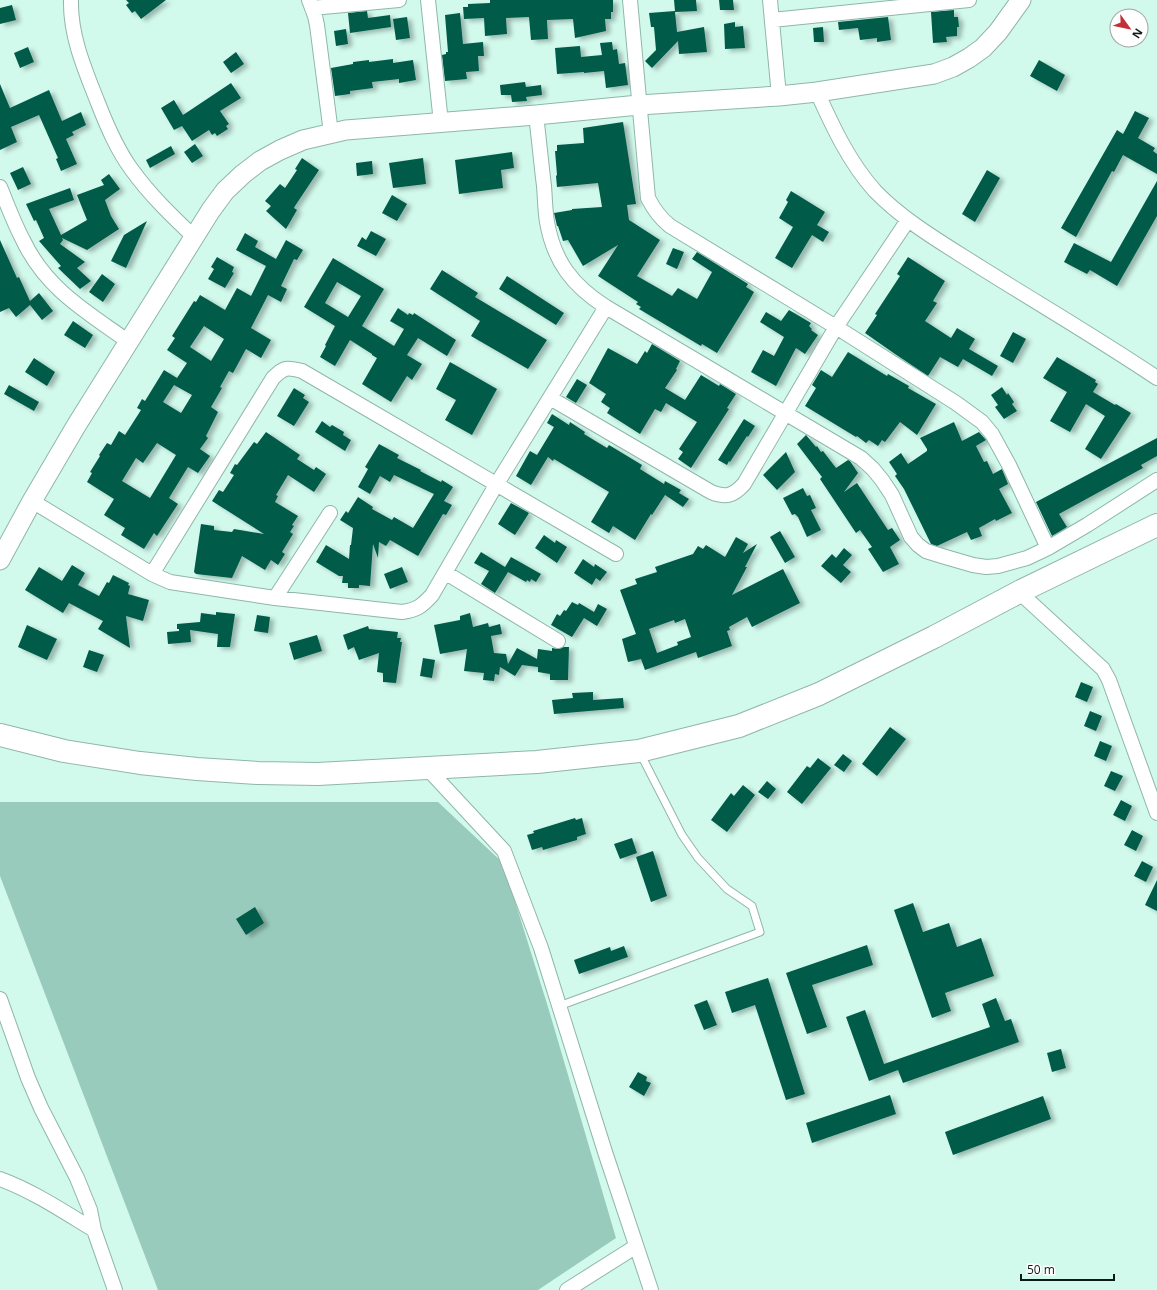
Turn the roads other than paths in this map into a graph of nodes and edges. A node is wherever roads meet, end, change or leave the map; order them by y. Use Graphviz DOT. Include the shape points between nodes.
graph roads {
  1 [pos="71,0"];
  2 [pos="399,0"];
  3 [pos="428,0"];
  4 [pos="630,0"];
  5 [pos="770,0"];
  6 [pos="970,0"];
  7 [pos="1021,0"];
  8 [pos="310,4"];
  9 [pos="772,20"];
  10 [pos="817,92"];
  11 [pos="779,96"];
  12 [pos="640,105"];
  13 [pos="536,116"];
  14 [pos="441,123"];
  15 [pos="331,132"];
  16 [pos="0,187"];
  17 [pos="908,220"];
  18 [pos="194,237"];
  19 [pos="606,307"];
  20 [pos="836,327"];
  21 [pos="129,342"];
  22 [pos="1157,378"];
  23 [pos="550,398"];
  24 [pos="785,413"];
  25 [pos="1157,480"];
  26 [pos="496,485"];
  27 [pos="32,501"];
  28 [pos="330,513"];
  29 [pos="1157,525"];
  30 [pos="1048,548"];
  31 [pos="616,554"];
  32 [pos="0,560"];
  33 [pos="446,573"];
  34 [pos="152,574"];
  35 [pos="1019,592"];
  36 [pos="275,598"];
  37 [pos="558,641"];
  38 [pos="0,734"];
  39 [pos="639,751"];
  40 [pos="427,768"];
  41 [pos="1157,813"];
  42 [pos="0,999"];
  43 [pos="559,1006"];
  44 [pos="0,1179"];
  45 [pos="94,1230"];
  46 [pos="636,1247"];
  47 [pos="115,1290"];
  48 [pos="566,1290"];
  49 [pos="650,1290"];
  1 -- 18 [label="street" via="79,53 110,134 143,185"];
  2 -- 8 [label="street"];
  3 -- 14 [label="street"];
  4 -- 12 [label="street"];
  5 -- 9 [label="street"];
  6 -- 9 [label="street"];
  7 -- 10 [label="street" via="983,48 953,67 934,74"];
  8 -- 15 [label="street" via="317,26"];
  9 -- 11 [label="street"];
  10 -- 11 [label="street"];
  10 -- 17 [label="street" via="837,135 860,172 884,200"];
  11 -- 12 [label="street"];
  12 -- 13 [label="street"];
  12 -- 20 [label="street" via="648,198 653,209 670,226"];
  13 -- 14 [label="street"];
  13 -- 19 [label="street" via="547,222 555,250 574,281 590,297"];
  14 -- 15 [label="street"];
  15 -- 18 [label="street" via="303,140 260,161 225,191"];
  16 -- 21 [label="street" via="23,241 44,274 74,304"];
  17 -- 20 [label="street"];
  17 -- 22 [label="street"];
  18 -- 21 [label="street"];
  19 -- 23 [label="street"];
  19 -- 24 [label="street"];
  20 -- 24 [label="street"];
  20 -- 30 [label="street" via="982,422 992,434 1009,465"];
  21 -- 27 [label="street"];
  23 -- 24 [label="street" via="719,496 729,496 744,484"];
  23 -- 26 [label="street"];
  24 -- 30 [label="street" via="861,458 873,468 892,495 911,537 926,550 986,567 1026,558"];
  25 -- 30 [label="street"];
  26 -- 31 [label="street"];
  26 -- 33 [label="street"];
  26 -- 34 [label="street" via="302,371 292,368 281,370 273,378"];
  27 -- 32 [label="street"];
  27 -- 34 [label="street"];
  28 -- 36 [label="street"];
  29 -- 35 [label="highway"];
  33 -- 36 [label="street" via="432,595 414,611 402,612"];
  33 -- 37 [label="street"];
  34 -- 36 [label="street" via="170,582"];
  35 -- 39 [label="highway" via="832,688 774,713 739,726"];
  35 -- 41 [label="street" via="1103,669"];
  38 -- 40 [label="highway" via="64,751 197,770 318,774"];
  39 -- 40 [label="highway" via="537,762"];
  39 -- 43 [label="lane" via="682,835 698,858 727,889 752,906 760,932"];
  40 -- 43 [label="street" via="504,851 541,948"];
  42 -- 45 [label="street" via="28,1078 77,1178 90,1210"];
  43 -- 46 [label="street"];
  44 -- 45 [label="street" via="57,1207"];
  45 -- 47 [label="street"];
  46 -- 48 [label="street"];
  46 -- 49 [label="street"];
}
